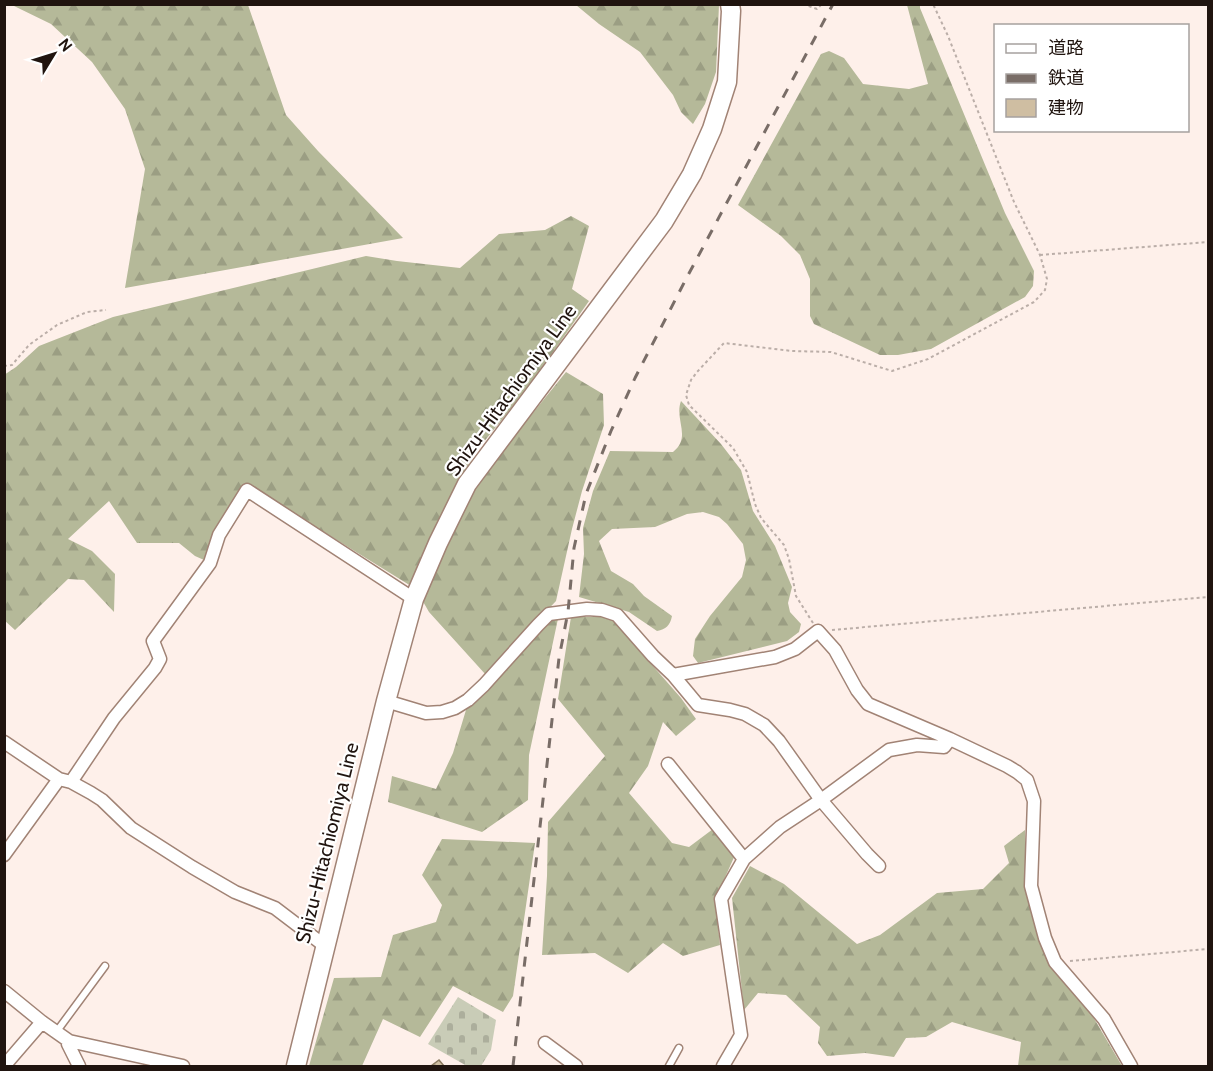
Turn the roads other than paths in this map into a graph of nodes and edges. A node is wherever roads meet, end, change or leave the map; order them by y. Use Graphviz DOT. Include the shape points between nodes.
graph roads {
  1 [pos="730,4"];
  2 [pos="414,599"];
  3 [pos="673,675"];
  4 [pos="386,701"];
  5 [pos="950,739"];
  6 [pos="4,742"];
  7 [pos="668,764"];
  8 [pos="65,780"];
  9 [pos="821,800"];
  10 [pos="4,855"];
  11 [pos="744,858"];
  12 [pos="879,866"];
  13 [pos="325,946"];
  14 [pos="105,966"];
  15 [pos="4,991"];
  16 [pos="42,1022"];
  17 [pos="57,1031"];
  18 [pos="69,1041"];
  19 [pos="545,1043"];
  20 [pos="679,1048"];
  21 [pos="4,1066"];
  22 [pos="79,1066"];
  23 [pos="183,1066"];
  24 [pos="296,1066"];
  25 [pos="576,1066"];
  26 [pos="669,1066"];
  27 [pos="723,1066"];
  28 [pos="1131,1066"];
  1 -- 2 [label="main road, Shizu-Hitachiomiya Line" via="727,82 692,174 664,221 467,484"];
  2 -- 4 [label="main road, Shizu-Hitachiomiya Line"];
  2 -- 8 [label="street" via="248,490 219,535 210,563 153,641 160,659 155,668"];
  3 -- 4 [label="street" via="617,615 587,609 549,614 484,685 455,708 426,714"];
  3 -- 5 [label="street" via="775,657 819,632 835,650 868,704"];
  3 -- 9 [label="street" via="698,705 745,714 764,725"];
  4 -- 13 [label="main road, Shizu-Hitachiomiya Line"];
  5 -- 9 [label="street" via="944,747 917,745 890,750"];
  5 -- 28 [label="street" via="1027,780 1034,801 1031,886 1045,938 1055,962 1104,1019"];
  6 -- 8 [label="street"];
  7 -- 11 [label="street"];
  8 -- 10 [label="street"];
  8 -- 13 [label="street" via="91,792 131,828 192,867 235,892 275,908"];
  9 -- 11 [label="street" via="780,827"];
  9 -- 12 [label="street"];
  11 -- 27 [label="street" via="722,899 741,1035"];
  13 -- 24 [label="main road, Shizu-Hitachiomiya Line"];
  14 -- 17 [label="lane"];
  15 -- 16 [label="street"];
  16 -- 17 [label="street"];
  16 -- 21 [label="street"];
  17 -- 18 [label="street"];
  18 -- 22 [label="street"];
  18 -- 23 [label="street"];
  19 -- 25 [label="street"];
  20 -- 26 [label="lane"];
}
